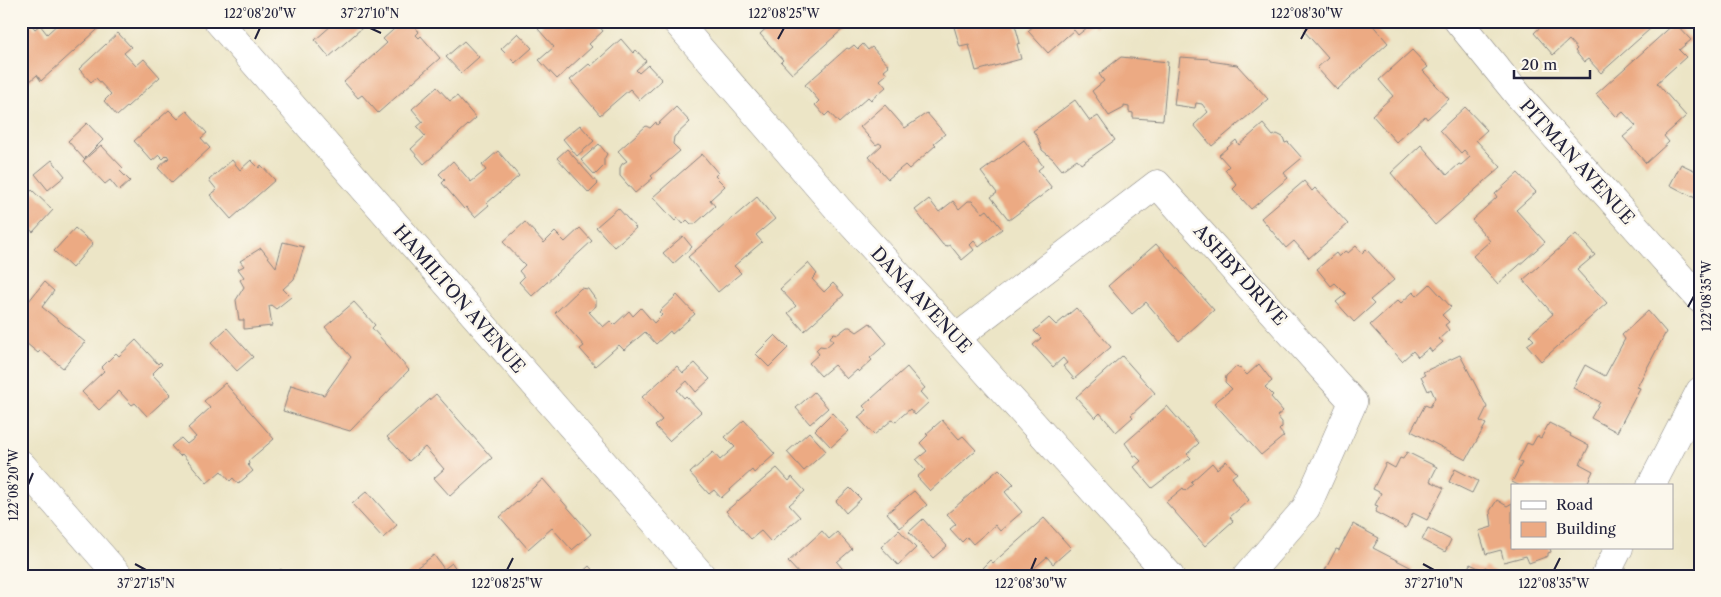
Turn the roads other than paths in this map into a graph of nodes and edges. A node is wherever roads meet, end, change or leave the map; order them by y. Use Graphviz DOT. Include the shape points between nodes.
graph roads {
  1 [pos="218,21"];
  2 [pos="676,21"];
  3 [pos="1458,21"];
  4 [pos="1700,299"];
  5 [pos="956,338"];
  6 [pos="1700,391"];
  7 [pos="21,464"];
  8 [pos="1652,484"];
  9 [pos="1618,550"];
  10 [pos="119,576"];
  11 [pos="702,576"];
  12 [pos="1170,576"];
  13 [pos="1247,576"];
  14 [pos="1604,576"];
  1 -- 11 [label="street, HAMILTON AVENUE"];
  2 -- 5 [label="street, DANA AVENUE" via="838,209"];
  3 -- 4 [label="street, PITMAN AVENUE" via="1519,96"];
  5 -- 12 [label="street, DANA AVENUE"];
  5 -- 13 [label="street, ASHBY DRIVE" via="1157,184 1353,402 1306,508"];
  6 -- 8 [label="street"];
  7 -- 10 [label="street"];
  9 -- 14 [label="street"];
}
